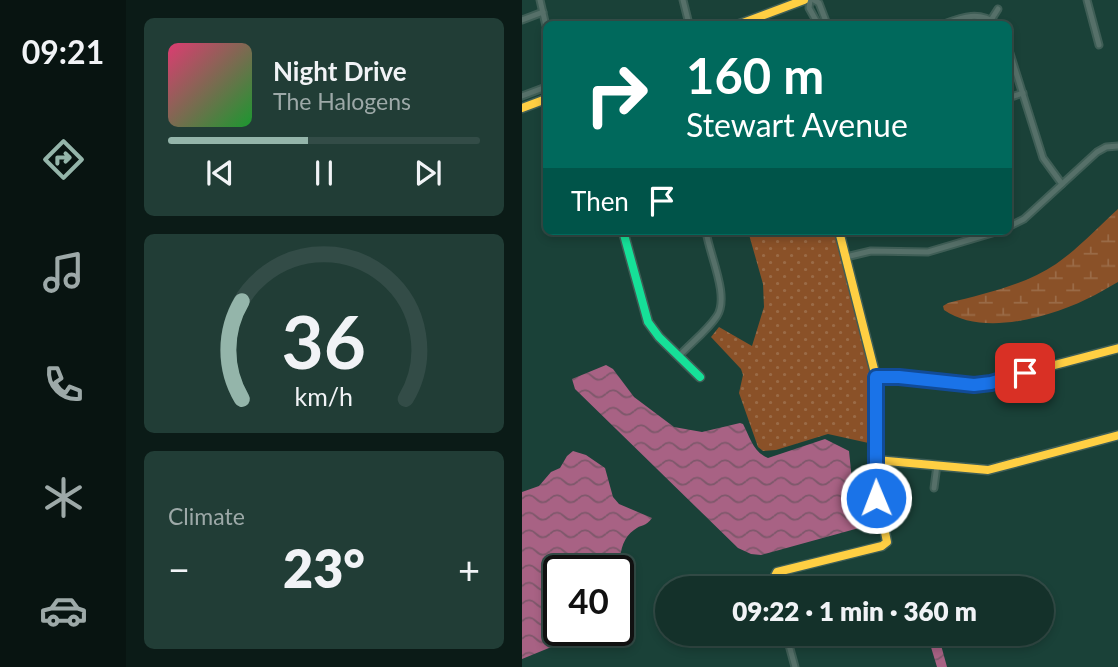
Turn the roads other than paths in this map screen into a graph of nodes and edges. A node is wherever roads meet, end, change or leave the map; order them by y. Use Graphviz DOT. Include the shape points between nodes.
graph roads {
  1 [pos="540,0"];
  2 [pos="683,0"];
  3 [pos="804,0"];
  4 [pos="812,0"];
  5 [pos="1087,0"];
  6 [pos="998,9"];
  7 [pos="543,12"];
  8 [pos="522,20"];
  9 [pos="545,21"];
  10 [pos="688,21"];
  11 [pos="748,21"];
  12 [pos="816,21"];
  13 [pos="826,21"];
  14 [pos="955,21"];
  15 [pos="991,21"];
  16 [pos="994,21"];
  17 [pos="1099,45"];
  18 [pos="1012,59"];
  19 [pos="543,88"];
  20 [pos="1023,93"];
  21 [pos="522,96"];
  22 [pos="1012,96"];
  23 [pos="543,100"];
  24 [pos="522,108"];
  25 [pos="1119,146"];
  26 [pos="1062,184"];
  27 [pos="1012,226"];
  28 [pos="624,235"];
  29 [pos="707,235"];
  30 [pos="840,235"];
  31 [pos="985,235"];
  32 [pos="846,257"];
  33 [pos="1119,348"];
  34 [pos="679,356"];
  35 [pos="700,377"];
  36 [pos="876,377"];
  37 [pos="1119,435"];
  38 [pos="876,460"];
  39 [pos="937,465"];
  40 [pos="934,488"];
  41 [pos="775,576"];
  42 [pos="789,646"];
  43 [pos="795,667"];
  1 -- 7 [label="street"];
  2 -- 10 [label="street"];
  3 -- 11 [label="street"];
  4 -- 12 [label="street" via="810,8"];
  4 -- 13 [label="street" via="819,3"];
  5 -- 17 [label="street"];
  6 -- 16 [label="street"];
  7 -- 8 [label="street"];
  7 -- 9 [label="street"];
  14 -- 15 [label="street" via="974,16"];
  18 -- 20 [label="street"];
  19 -- 21 [label="street"];
  20 -- 22 [label="street"];
  20 -- 26 [label="street" via="1044,158"];
  23 -- 24 [label="street"];
  25 -- 26 [label="street" via="1106,146"];
  26 -- 27 [label="street"];
  28 -- 34 [label="street" via="648,322"];
  29 -- 34 [label="street" via="721,305"];
  30 -- 32 [label="street"];
  31 -- 32 [label="street" via="928,252 871,251"];
  32 -- 36 [label="street"];
  33 -- 36 [label="street" via="982,384"];
  34 -- 35 [label="street"];
  36 -- 38 [label="street"];
  37 -- 39 [label="street" via="988,470"];
  38 -- 39 [label="street"];
  38 -- 41 [label="street" via="876,498 887,542"];
  39 -- 40 [label="street"];
  42 -- 43 [label="street"];
}
